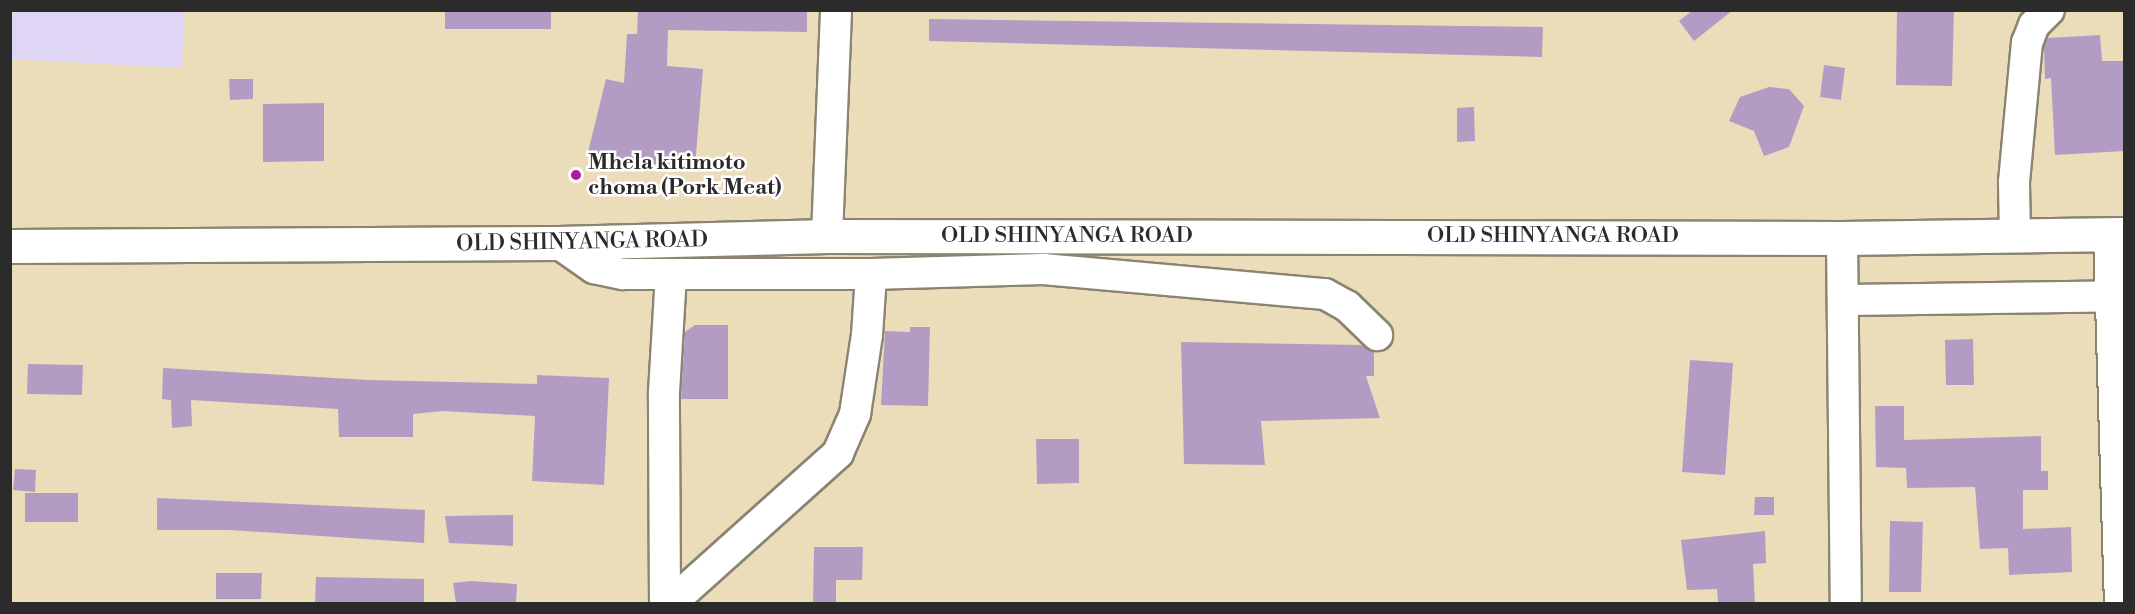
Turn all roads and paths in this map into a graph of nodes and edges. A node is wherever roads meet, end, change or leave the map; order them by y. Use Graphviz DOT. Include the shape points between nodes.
graph roads {
  1 [pos="836,10"];
  2 [pos="2049,10"];
  3 [pos="2116,234"];
  4 [pos="827,236"];
  5 [pos="2015,236"];
  6 [pos="1842,238"];
  7 [pos="558,243"];
  8 [pos="10,246"];
  9 [pos="671,274"];
  10 [pos="870,274"];
  11 [pos="2118,296"];
  12 [pos="1844,300"];
  13 [pos="1377,335"];
  14 [pos="665,603"];
  15 [pos="670,603"];
  16 [pos="1846,603"];
  17 [pos="2120,603"];
  1 -- 4 [label="street"];
  2 -- 5 [label="street" via="2034,25 2025,52 2014,182"];
  3 -- 5 [label="main road, OLD SHINYANGA ROAD"];
  3 -- 11 [label="street"];
  4 -- 6 [label="main road, OLD SHINYANGA ROAD"];
  4 -- 7 [label="main road, OLD SHINYANGA ROAD"];
  5 -- 6 [label="main road, OLD SHINYANGA ROAD"];
  6 -- 12 [label="street"];
  7 -- 8 [label="main road, OLD SHINYANGA ROAD"];
  7 -- 9 [label="street" via="594,268 623,274"];
  9 -- 10 [label="street"];
  9 -- 14 [label="street" via="663,415"];
  10 -- 13 [label="street" via="1043,269 1325,294 1347,306"];
  10 -- 15 [label="street" via="867,335 855,414 838,453"];
  11 -- 12 [label="street"];
  11 -- 17 [label="street"];
  12 -- 16 [label="street"];
}
